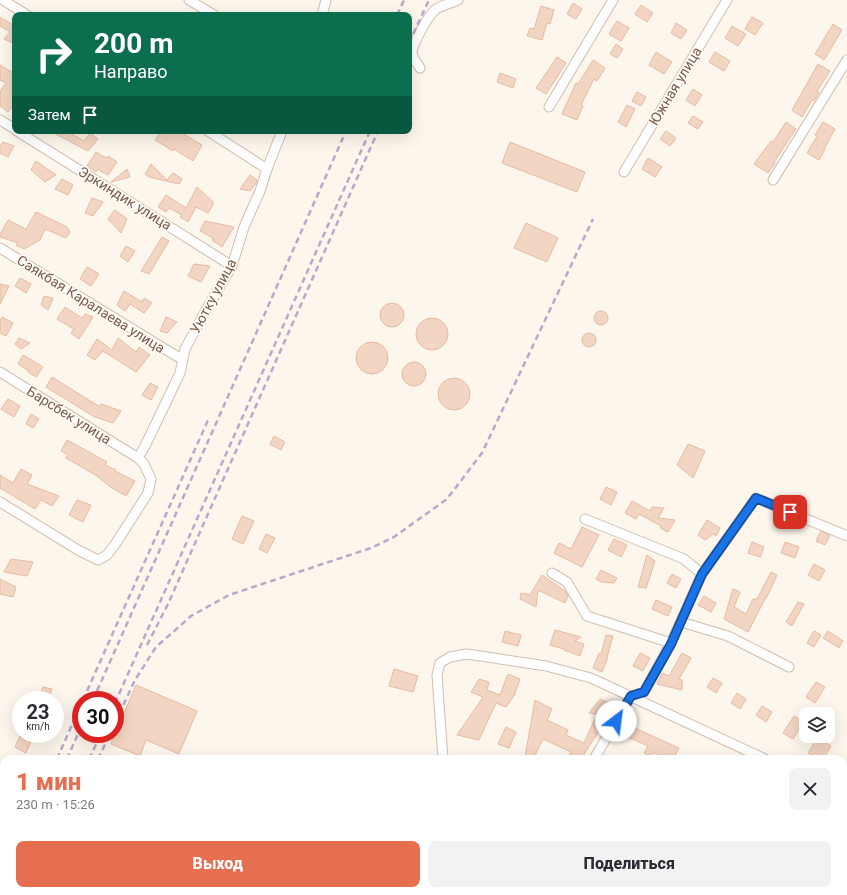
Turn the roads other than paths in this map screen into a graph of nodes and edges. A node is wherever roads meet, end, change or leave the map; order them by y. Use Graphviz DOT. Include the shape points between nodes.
graph roads {
  1 [pos="3,0"];
  2 [pos="189,0"];
  3 [pos="326,0"];
  4 [pos="458,0"];
  5 [pos="613,0"];
  6 [pos="727,0"];
  7 [pos="22,12"];
  8 [pos="209,12"];
  9 [pos="323,12"];
  10 [pos="847,60"];
  11 [pos="420,68"];
  12 [pos="549,108"];
  13 [pos="0,120"];
  14 [pos="12,128"];
  15 [pos="22,134"];
  16 [pos="213,134"];
  17 [pos="281,134"];
  18 [pos="267,169"];
  19 [pos="624,172"];
  20 [pos="773,180"];
  21 [pos="0,248"];
  22 [pos="232,266"];
  23 [pos="183,360"];
  24 [pos="0,372"];
  25 [pos="138,458"];
  26 [pos="0,502"];
  27 [pos="585,519"];
  28 [pos="847,536"];
  29 [pos="552,573"];
  30 [pos="702,574"];
  31 [pos="681,622"];
  32 [pos="671,644"];
  33 [pos="790,667"];
  34 [pos="631,696"];
  35 [pos="443,755"];
  36 [pos="596,755"];
  37 [pos="756,755"];
  1 -- 7 [label="street"];
  2 -- 8 [label="street"];
  3 -- 9 [label="street"];
  4 -- 11 [label="street" via="434,11 424,25 413,47 412,55"];
  5 -- 12 [label="street"];
  6 -- 19 [label="street, Южная улица"];
  10 -- 20 [label="street"];
  13 -- 14 [label="street, Эркиндик улица"];
  15 -- 22 [label="street, Эркиндик улица"];
  16 -- 18 [label="street"];
  17 -- 18 [label="street, Уютку улица"];
  18 -- 22 [label="street, Уютку улица"];
  21 -- 23 [label="street, Саякбая Каралаева улица"];
  22 -- 23 [label="street, Уютку улица" via="185,350"];
  23 -- 25 [label="street, Уютку улица" via="180,373"];
  24 -- 25 [label="street, Барсбек улица"];
  25 -- 26 [label="street" via="151,479 148,493 116,543 98,560"];
  27 -- 30 [label="street" via="684,559"];
  28 -- 30 [label="street" via="756,498"];
  29 -- 32 [label="street" via="567,582 587,616"];
  30 -- 31 [label="street"];
  31 -- 32 [label="street"];
  31 -- 33 [label="street" via="728,636"];
  32 -- 34 [label="street" via="644,692"];
  34 -- 35 [label="street" via="591,678 546,666 467,654 450,657 440,663 437,675"];
  34 -- 36 [label="street"];
  34 -- 37 [label="street"];
}
